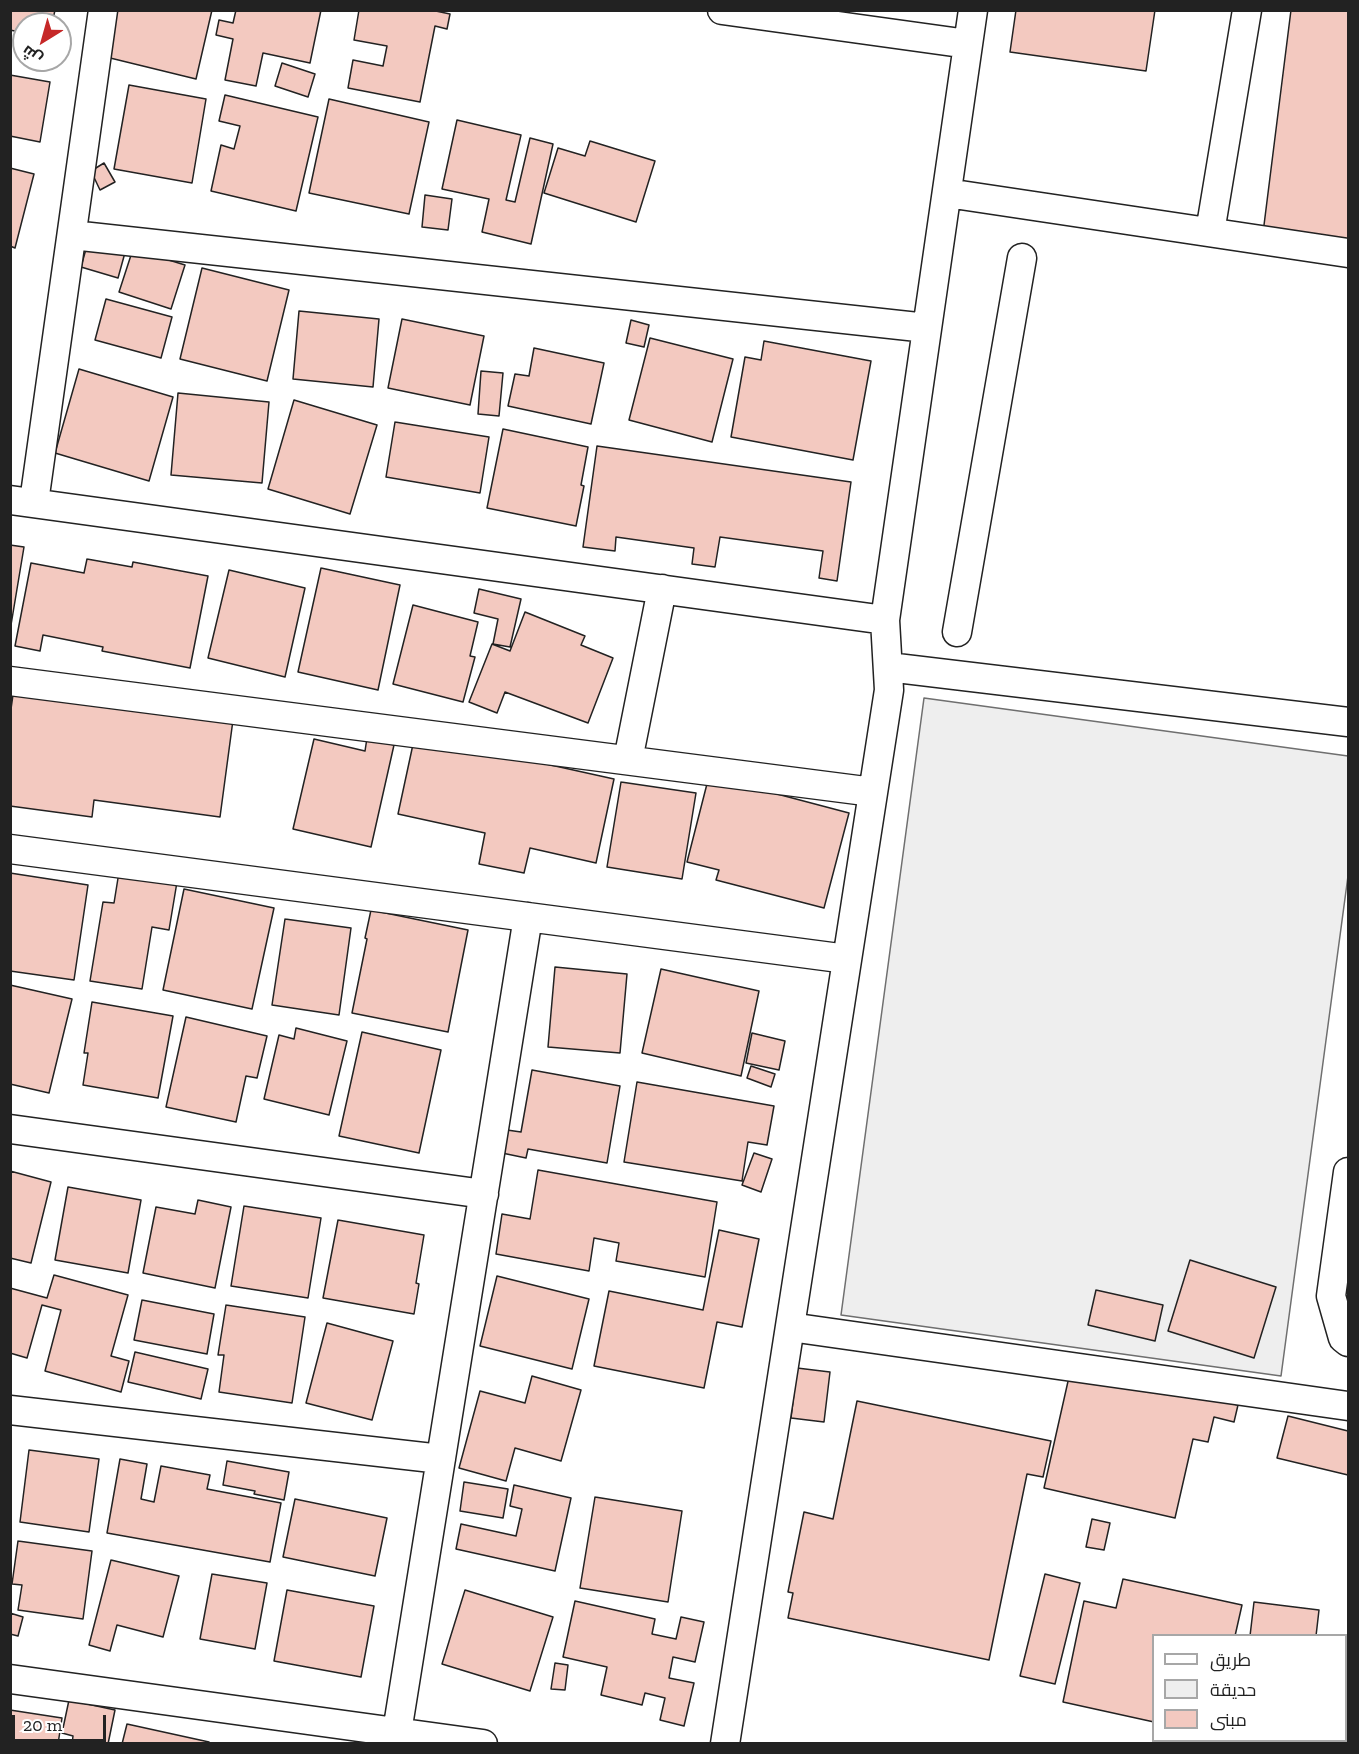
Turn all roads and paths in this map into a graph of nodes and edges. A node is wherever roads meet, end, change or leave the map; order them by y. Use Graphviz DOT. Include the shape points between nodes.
graph roads {
  1 [pos="103,10"];
  2 [pos="722,10"];
  3 [pos="973,10"];
  4 [pos="1246,10"];
  5 [pos="968,44"];
  6 [pos="947,193"];
  7 [pos="1210,232"];
  8 [pos="72,236"];
  9 [pos="1348,253"];
  10 [pos="1022,258"];
  11 [pos="927,328"];
  12 [pos="22,501"];
  13 [pos="662,589"];
  14 [pos="885,620"];
  15 [pos="957,632"];
  16 [pos="888,667"];
  17 [pos="10,681"];
  18 [pos="1348,722"];
  19 [pos="628,760"];
  20 [pos="873,792"];
  21 [pos="10,849"];
  22 [pos="528,917"];
  23 [pos="847,959"];
  24 [pos="10,1129"];
  25 [pos="1348,1172"];
  26 [pos="484,1194"];
  27 [pos="790,1327"];
  28 [pos="1348,1342"];
  29 [pos="1348,1406"];
  30 [pos="10,1410"];
  31 [pos="441,1459"];
  32 [pos="10,1679"];
  33 [pos="397,1732"];
  34 [pos="483,1743"];
  35 [pos="725,1743"];
  1 -- 8 [label="street"];
  2 -- 5 [label="street"];
  3 -- 5 [label="street"];
  4 -- 7 [label="street"];
  5 -- 6 [label="street"];
  6 -- 7 [label="street"];
  6 -- 11 [label="street"];
  7 -- 9 [label="street"];
  8 -- 11 [label="street"];
  8 -- 12 [label="street"];
  10 -- 15 [label="street"];
  11 -- 14 [label="street"];
  12 -- 13 [label="street"];
  13 -- 14 [label="street"];
  13 -- 19 [label="street"];
  14 -- 16 [label="street"];
  16 -- 18 [label="street"];
  16 -- 20 [label="street" via="889,690"];
  17 -- 19 [label="street"];
  19 -- 20 [label="street"];
  20 -- 23 [label="street"];
  21 -- 22 [label="street"];
  22 -- 23 [label="street"];
  22 -- 26 [label="street"];
  23 -- 27 [label="street"];
  24 -- 26 [label="street"];
  25 -- 28 [label="street" via="1331,1296 1342,1338"];
  26 -- 31 [label="street"];
  27 -- 29 [label="street"];
  27 -- 35 [label="street"];
  30 -- 31 [label="street"];
  31 -- 33 [label="street"];
  32 -- 33 [label="street"];
  33 -- 34 [label="street"];
}
